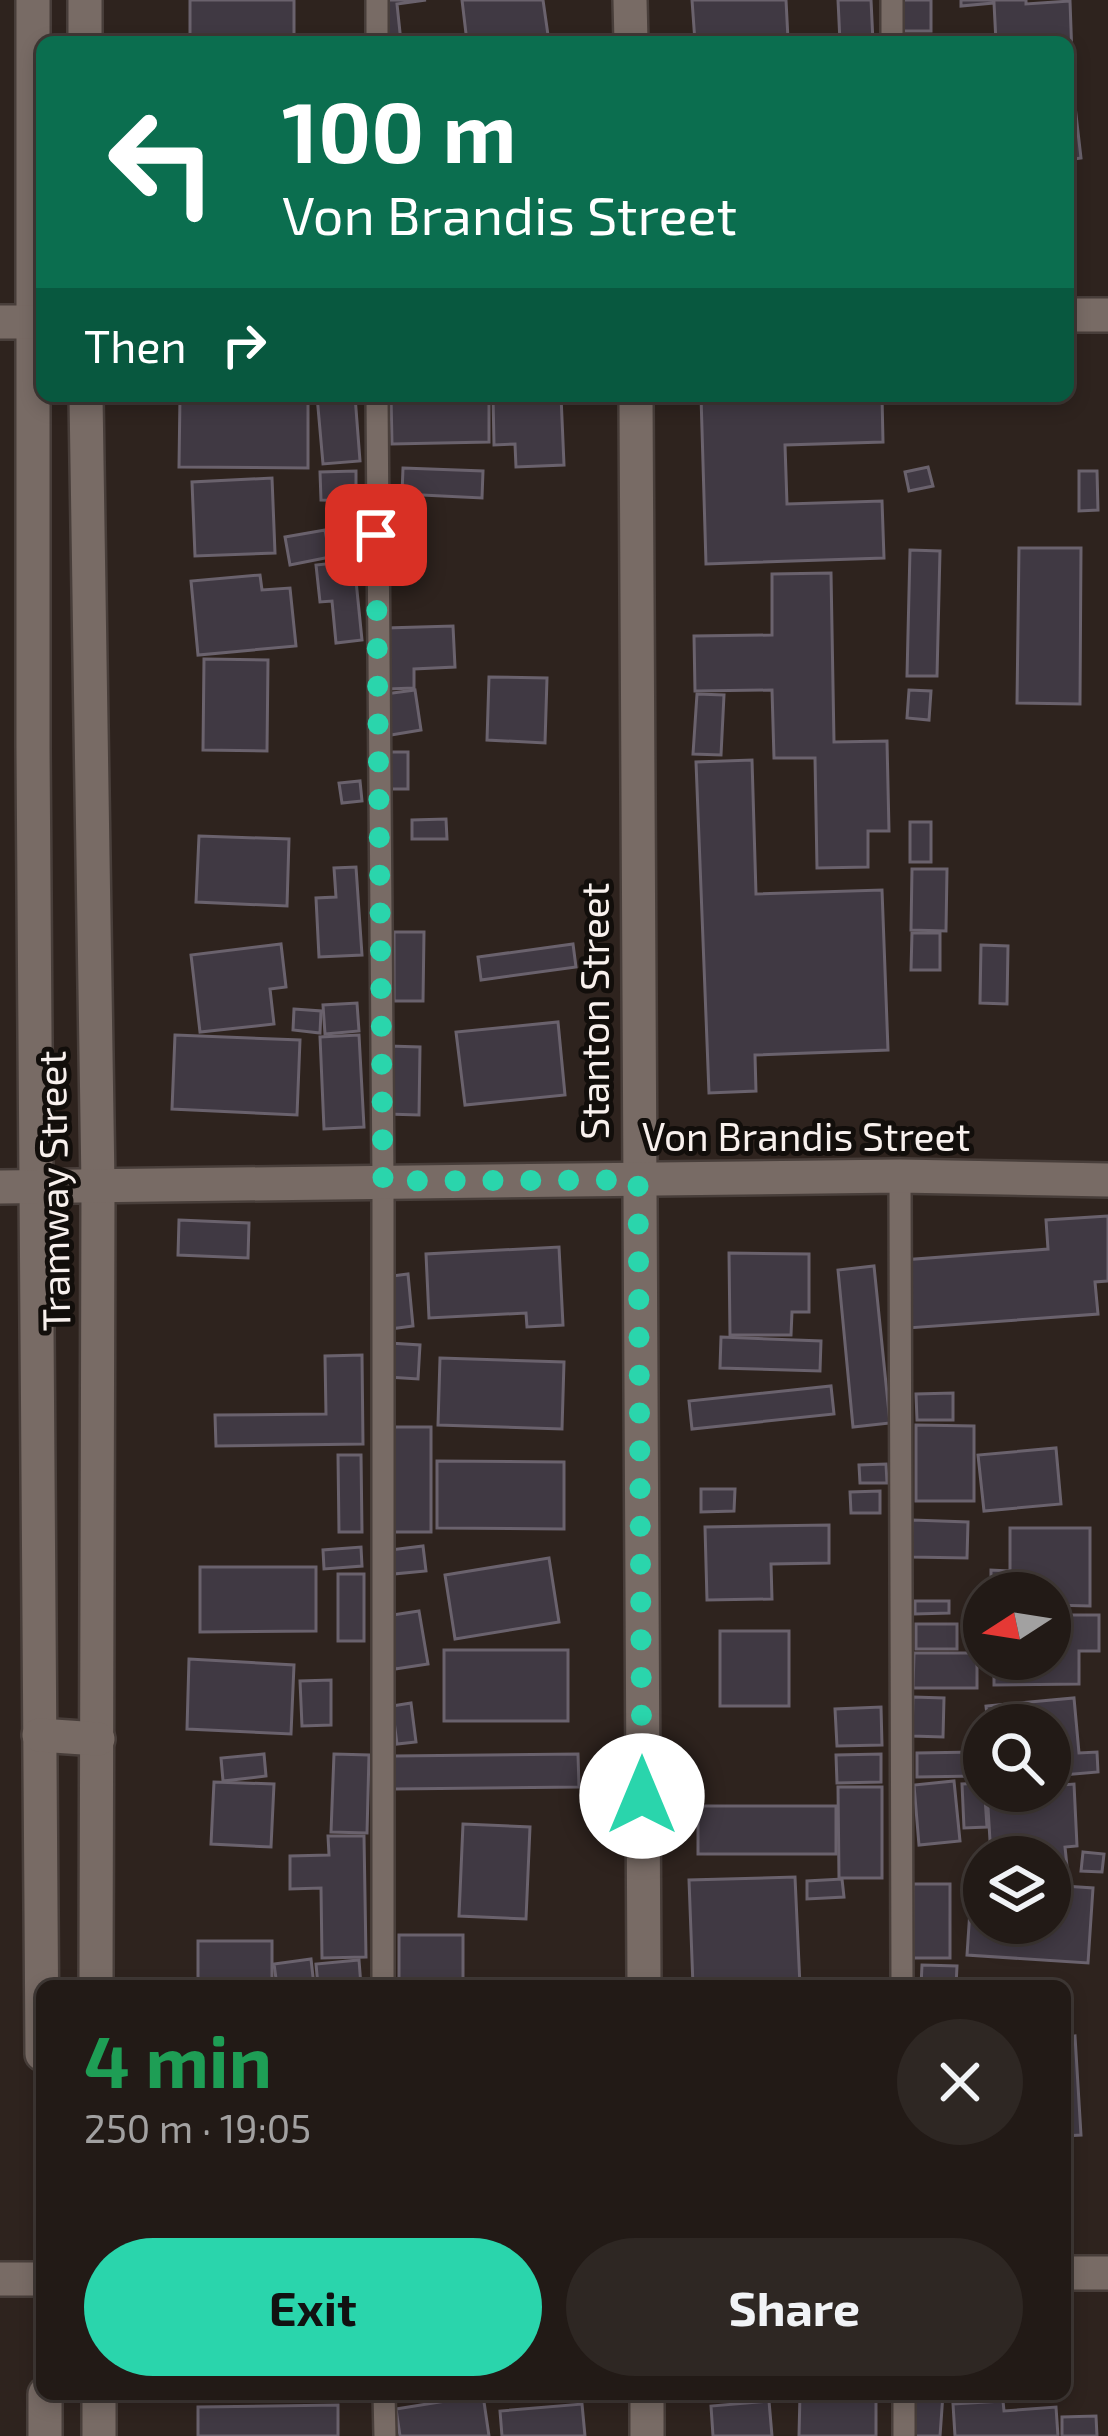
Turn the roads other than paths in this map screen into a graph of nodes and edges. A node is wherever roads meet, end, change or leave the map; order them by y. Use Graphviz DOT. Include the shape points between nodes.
graph roads {
  1 [pos="33,0"];
  2 [pos="85,0"];
  3 [pos="377,0"];
  4 [pos="630,0"];
  5 [pos="892,0"];
  6 [pos="85,36"];
  7 [pos="377,36"];
  8 [pos="631,36"];
  9 [pos="892,36"];
  10 [pos="36,193"];
  11 [pos="1074,315"];
  12 [pos="1108,315"];
  13 [pos="0,322"];
  14 [pos="36,322"];
  15 [pos="37,402"];
  16 [pos="86,402"];
  17 [pos="377,402"];
  18 [pos="636,402"];
  19 [pos="89,746"];
  20 [pos="33,747"];
  21 [pos="900,1176"];
  22 [pos="638,1180"];
  23 [pos="1108,1180"];
  24 [pos="383,1181"];
  25 [pos="98,1186"];
  26 [pos="0,1187"];
  27 [pos="35,1187"];
  28 [pos="39,1735"];
  29 [pos="98,1739"];
  30 [pos="96,1944"];
  31 [pos="40,1947"];
  32 [pos="41,1980"];
  33 [pos="96,1980"];
  34 [pos="383,1980"];
  35 [pos="644,1980"];
  36 [pos="902,1980"];
  37 [pos="1071,2273"];
  38 [pos="1108,2273"];
  39 [pos="0,2279"];
  40 [pos="36,2279"];
  41 [pos="45,2400"];
  42 [pos="99,2400"];
  43 [pos="384,2400"];
  44 [pos="647,2400"];
  45 [pos="904,2400"];
  46 [pos="45,2436"];
  47 [pos="99,2436"];
  48 [pos="385,2436"];
  49 [pos="647,2436"];
  50 [pos="904,2436"];
  1 -- 10 [label="street, Tramway Street"];
  2 -- 6 [label="street"];
  3 -- 7 [label="lane"];
  4 -- 8 [label="street"];
  5 -- 9 [label="lane"];
  11 -- 12 [label="street"];
  13 -- 14 [label="street"];
  15 -- 20 [label="street, Tramway Street"];
  16 -- 19 [label="street, Tramway Street"];
  17 -- 24 [label="lane"];
  18 -- 22 [label="street, Stanton Street"];
  19 -- 20 [label="street"];
  19 -- 25 [label="street, Tramway Street"];
  20 -- 27 [label="street, Tramway Street"];
  21 -- 22 [label="street, Von Brandis Street"];
  21 -- 23 [label="street, Von Brandis Street"];
  21 -- 36 [label="lane"];
  22 -- 24 [label="street, Von Brandis Street"];
  22 -- 35 [label="street, Stanton Street"];
  24 -- 25 [label="street, Von Brandis Street"];
  24 -- 34 [label="lane"];
  25 -- 27 [label="street, Von Brandis Street"];
  25 -- 29 [label="street, Tramway Street"];
  26 -- 27 [label="street, Von Brandis Street"];
  27 -- 28 [label="street, Tramway Street"];
  28 -- 29 [label="street"];
  28 -- 31 [label="street, Tramway Street"];
  29 -- 30 [label="street, Tramway Street"];
  30 -- 31 [label="street"];
  30 -- 33 [label="street, Tramway Street"];
  31 -- 32 [label="street, Tramway Street"];
  37 -- 38 [label="street"];
  39 -- 40 [label="street"];
  41 -- 46 [label="street"];
  42 -- 47 [label="street"];
  43 -- 48 [label="lane"];
  44 -- 49 [label="street"];
  45 -- 50 [label="lane"];
}
